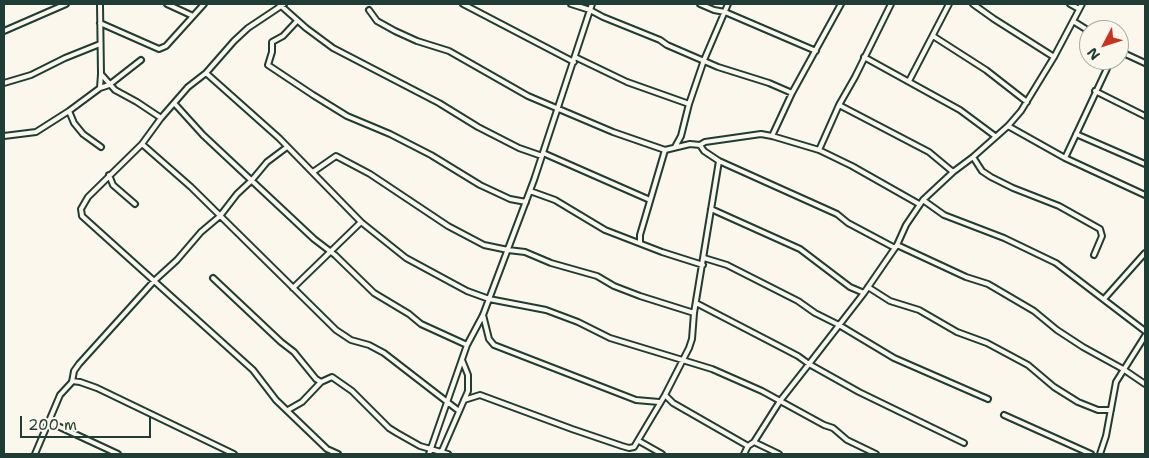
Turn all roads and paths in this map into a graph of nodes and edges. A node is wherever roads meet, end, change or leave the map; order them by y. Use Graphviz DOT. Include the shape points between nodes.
graph roads {
  1 [pos="66,4"];
  2 [pos="100,4"];
  3 [pos="167,4"];
  4 [pos="204,4"];
  5 [pos="281,4"];
  6 [pos="462,4"];
  7 [pos="571,4"];
  8 [pos="592,4"];
  9 [pos="700,4"];
  10 [pos="728,4"];
  11 [pos="841,4"];
  12 [pos="892,4"];
  13 [pos="949,4"];
  14 [pos="973,4"];
  15 [pos="1070,4"];
  16 [pos="1082,4"];
  17 [pos="1079,9"];
  18 [pos="369,10"];
  19 [pos="590,10"];
  20 [pos="725,12"];
  21 [pos="193,16"];
  22 [pos="297,21"];
  23 [pos="1073,21"];
  24 [pos="100,23"];
  25 [pos="1079,25"];
  26 [pos="4,30"];
  27 [pos="933,36"];
  28 [pos="100,44"];
  29 [pos="816,51"];
  30 [pos="1054,56"];
  31 [pos="1129,56"];
  32 [pos="864,57"];
  33 [pos="141,60"];
  34 [pos="574,60"];
  35 [pos="704,60"];
  36 [pos="1145,63"];
  37 [pos="1106,70"];
  38 [pos="206,73"];
  39 [pos="101,74"];
  40 [pos="909,81"];
  41 [pos="4,83"];
  42 [pos="109,85"];
  43 [pos="100,88"];
  44 [pos="1095,91"];
  45 [pos="792,93"];
  46 [pos="1027,102"];
  47 [pos="174,104"];
  48 [pos="689,104"];
  49 [pos="839,105"];
  50 [pos="558,110"];
  51 [pos="69,111"];
  52 [pos="1145,116"];
  53 [pos="161,118"];
  54 [pos="1008,126"];
  55 [pos="1076,134"];
  56 [pos="4,136"];
  57 [pos="681,136"];
  58 [pos="772,136"];
  59 [pos="995,136"];
  60 [pos="142,144"];
  61 [pos="690,144"];
  62 [pos="700,145"];
  63 [pos="100,147"];
  64 [pos="287,147"];
  65 [pos="676,147"];
  66 [pos="665,150"];
  67 [pos="819,150"];
  68 [pos="543,154"];
  69 [pos="974,157"];
  70 [pos="1065,158"];
  71 [pos="719,161"];
  72 [pos="1145,164"];
  73 [pos="313,172"];
  74 [pos="952,172"];
  75 [pos="109,176"];
  76 [pos="252,180"];
  77 [pos="530,191"];
  78 [pos="1145,195"];
  79 [pos="650,200"];
  80 [pos="526,202"];
  81 [pos="921,202"];
  82 [pos="135,204"];
  83 [pos="711,210"];
  84 [pos="220,216"];
  85 [pos="361,222"];
  86 [pos="640,242"];
  87 [pos="896,247"];
  88 [pos="330,250"];
  89 [pos="508,250"];
  90 [pos="1145,253"];
  91 [pos="1094,255"];
  92 [pos="704,258"];
  93 [pos="703,265"];
  94 [pos="213,278"];
  95 [pos="154,281"];
  96 [pos="868,287"];
  97 [pos="293,288"];
  98 [pos="864,293"];
  99 [pos="489,299"];
  100 [pos="1104,300"];
  101 [pos="696,303"];
  102 [pos="694,313"];
  103 [pos="483,315"];
  104 [pos="839,325"];
  105 [pos="1145,331"];
  106 [pos="1145,336"];
  107 [pos="466,345"];
  108 [pos="462,360"];
  109 [pos="683,360"];
  110 [pos="809,364"];
  111 [pos="1123,369"];
  112 [pos="72,381"];
  113 [pos="321,382"];
  114 [pos="1145,384"];
  115 [pos="665,395"];
  116 [pos="988,399"];
  117 [pos="464,400"];
  118 [pos="780,401"];
  119 [pos="446,402"];
  120 [pos="659,402"];
  121 [pos="288,410"];
  122 [pos="1111,410"];
  123 [pos="459,411"];
  124 [pos="1004,415"];
  125 [pos="49,422"];
  126 [pos="638,441"];
  127 [pos="754,442"];
  128 [pos="964,443"];
  129 [pos="748,446"];
  130 [pos="429,452"];
  131 [pos="441,453"];
  132 [pos="36,454"];
  133 [pos="118,454"];
  134 [pos="234,454"];
  135 [pos="338,454"];
  136 [pos="448,454"];
  137 [pos="662,454"];
  138 [pos="744,454"];
  139 [pos="779,454"];
  140 [pos="876,454"];
  141 [pos="1091,454"];
  142 [pos="1100,454"];
  1 -- 26 [label="street"];
  2 -- 24 [label="street"];
  3 -- 21 [label="street"];
  4 -- 21 [label="street"];
  5 -- 22 [label="street"];
  5 -- 38 [label="street" via="248,28"];
  6 -- 34 [label="street"];
  7 -- 19 [label="street"];
  8 -- 19 [label="street"];
  9 -- 20 [label="street"];
  10 -- 20 [label="street"];
  11 -- 29 [label="street"];
  12 -- 32 [label="street"];
  13 -- 27 [label="street"];
  14 -- 30 [label="street"];
  15 -- 17 [label="street"];
  16 -- 17 [label="street"];
  17 -- 23 [label="street"];
  18 -- 50 [label="street" via="384,25 417,41 449,51 508,86"];
  19 -- 34 [label="street"];
  19 -- 35 [label="street"];
  20 -- 29 [label="street"];
  20 -- 35 [label="street"];
  21 -- 24 [label="street" via="166,46 159,49"];
  22 -- 68 [label="street" via="320,40 365,66 519,148"];
  22 -- 80 [label="street" via="272,42 268,64 347,116 436,157 480,185 510,199"];
  23 -- 25 [label="street"];
  23 -- 30 [label="street"];
  24 -- 28 [label="street"];
  27 -- 40 [label="street"];
  27 -- 46 [label="street" via="986,70"];
  28 -- 39 [label="street"];
  28 -- 41 [label="street" via="31,75"];
  29 -- 45 [label="street"];
  30 -- 46 [label="street"];
  31 -- 36 [label="street"];
  32 -- 40 [label="street"];
  32 -- 49 [label="street"];
  33 -- 42 [label="street"];
  34 -- 48 [label="street"];
  34 -- 50 [label="street"];
  35 -- 45 [label="street"];
  35 -- 48 [label="street"];
  37 -- 44 [label="street"];
  38 -- 47 [label="street"];
  38 -- 64 [label="street"];
  39 -- 42 [label="street"];
  39 -- 43 [label="street"];
  40 -- 59 [label="street" via="960,110"];
  42 -- 43 [label="street"];
  42 -- 53 [label="street"];
  43 -- 51 [label="street"];
  44 -- 52 [label="street"];
  44 -- 55 [label="street"];
  45 -- 58 [label="street"];
  46 -- 54 [label="street"];
  47 -- 53 [label="street"];
  47 -- 76 [label="street"];
  48 -- 57 [label="street"];
  49 -- 67 [label="street"];
  49 -- 74 [label="street" via="929,152"];
  50 -- 66 [label="street"];
  50 -- 68 [label="street"];
  51 -- 56 [label="street" via="36,132"];
  51 -- 63 [label="street" via="83,134"];
  53 -- 60 [label="street"];
  54 -- 59 [label="street"];
  54 -- 70 [label="street"];
  55 -- 70 [label="street"];
  55 -- 72 [label="street"];
  57 -- 61 [label="street"];
  57 -- 65 [label="street"];
  58 -- 62 [label="street" via="761,134"];
  58 -- 67 [label="street"];
  59 -- 69 [label="street"];
  60 -- 75 [label="street"];
  60 -- 84 [label="street"];
  61 -- 62 [label="street"];
  61 -- 65 [label="street"];
  62 -- 71 [label="street"];
  64 -- 73 [label="street"];
  64 -- 76 [label="street" via="267,162"];
  65 -- 66 [label="street"];
  66 -- 79 [label="street"];
  67 -- 81 [label="street"];
  68 -- 77 [label="street"];
  68 -- 79 [label="street"];
  69 -- 74 [label="street"];
  69 -- 91 [label="street" via="982,171 991,177 1060,206 1100,229 1102,236"];
  70 -- 78 [label="street"];
  71 -- 83 [label="street"];
  71 -- 87 [label="street" via="837,214"];
  73 -- 85 [label="street"];
  73 -- 89 [label="street" via="336,156 370,174 448,226 484,245"];
  74 -- 81 [label="street"];
  75 -- 82 [label="street" via="113,184"];
  75 -- 95 [label="street" via="88,197 81,209 82,216"];
  76 -- 84 [label="street" via="236,194"];
  76 -- 88 [label="street"];
  77 -- 80 [label="street"];
  77 -- 86 [label="street" via="555,200 605,230"];
  79 -- 86 [label="street"];
  80 -- 89 [label="street"];
  81 -- 87 [label="street"];
  81 -- 100 [label="street" via="1056,263"];
  83 -- 92 [label="street"];
  83 -- 98 [label="street" via="800,249 850,287"];
  84 -- 95 [label="street"];
  84 -- 97 [label="street"];
  85 -- 88 [label="street"];
  85 -- 99 [label="street" via="406,258"];
  86 -- 93 [label="street"];
  87 -- 96 [label="street"];
  87 -- 111 [label="street" via="988,284 1034,311 1083,347"];
  88 -- 97 [label="street"];
  88 -- 107 [label="street" via="365,286 384,300 421,324"];
  89 -- 99 [label="street"];
  89 -- 102 [label="street" via="525,252 597,276 614,286"];
  90 -- 100 [label="street"];
  92 -- 93 [label="street"];
  92 -- 104 [label="street" via="727,265"];
  93 -- 101 [label="street"];
  94 -- 113 [label="street" via="294,352"];
  95 -- 112 [label="street" via="79,364"];
  95 -- 121 [label="street" via="253,370"];
  96 -- 98 [label="street"];
  96 -- 122 [label="street" via="890,301 919,310 1028,366 1078,402 1098,410"];
  97 -- 119 [label="street" via="344,336 384,353"];
  98 -- 104 [label="street"];
  99 -- 103 [label="street"];
  99 -- 109 [label="street" via="546,310 610,338"];
  100 -- 105 [label="street"];
  101 -- 102 [label="street"];
  101 -- 110 [label="street"];
  102 -- 109 [label="street" via="692,339"];
  103 -- 107 [label="street"];
  103 -- 120 [label="street" via="489,339 494,345 636,400"];
  104 -- 110 [label="street"];
  104 -- 116 [label="street" via="894,358"];
  106 -- 111 [label="street"];
  107 -- 108 [label="street"];
  108 -- 117 [label="street" via="468,375 468,391"];
  108 -- 119 [label="street"];
  109 -- 115 [label="street"];
  109 -- 118 [label="street" via="712,369"];
  110 -- 118 [label="street"];
  110 -- 128 [label="street" via="866,396"];
  111 -- 114 [label="street"];
  111 -- 122 [label="street" via="1115,385"];
  112 -- 125 [label="street" via="60,395"];
  112 -- 134 [label="street" via="96,388"];
  113 -- 121 [label="street" via="302,402"];
  113 -- 130 [label="street" via="332,377 337,379 389,428"];
  115 -- 120 [label="street"];
  115 -- 129 [label="street" via="673,403"];
  117 -- 123 [label="street"];
  117 -- 126 [label="street" via="480,395 498,400 629,448"];
  118 -- 127 [label="street"];
  118 -- 140 [label="street"];
  119 -- 123 [label="street"];
  119 -- 130 [label="street"];
  120 -- 126 [label="street"];
  121 -- 135 [label="street" via="327,449"];
  122 -- 142 [label="street"];
  123 -- 131 [label="street"];
  124 -- 141 [label="street"];
  125 -- 132 [label="street"];
  125 -- 133 [label="street"];
  126 -- 137 [label="street"];
  127 -- 129 [label="street"];
  127 -- 139 [label="street"];
  129 -- 138 [label="street"];
  130 -- 131 [label="street"];
  131 -- 136 [label="street"];
}
